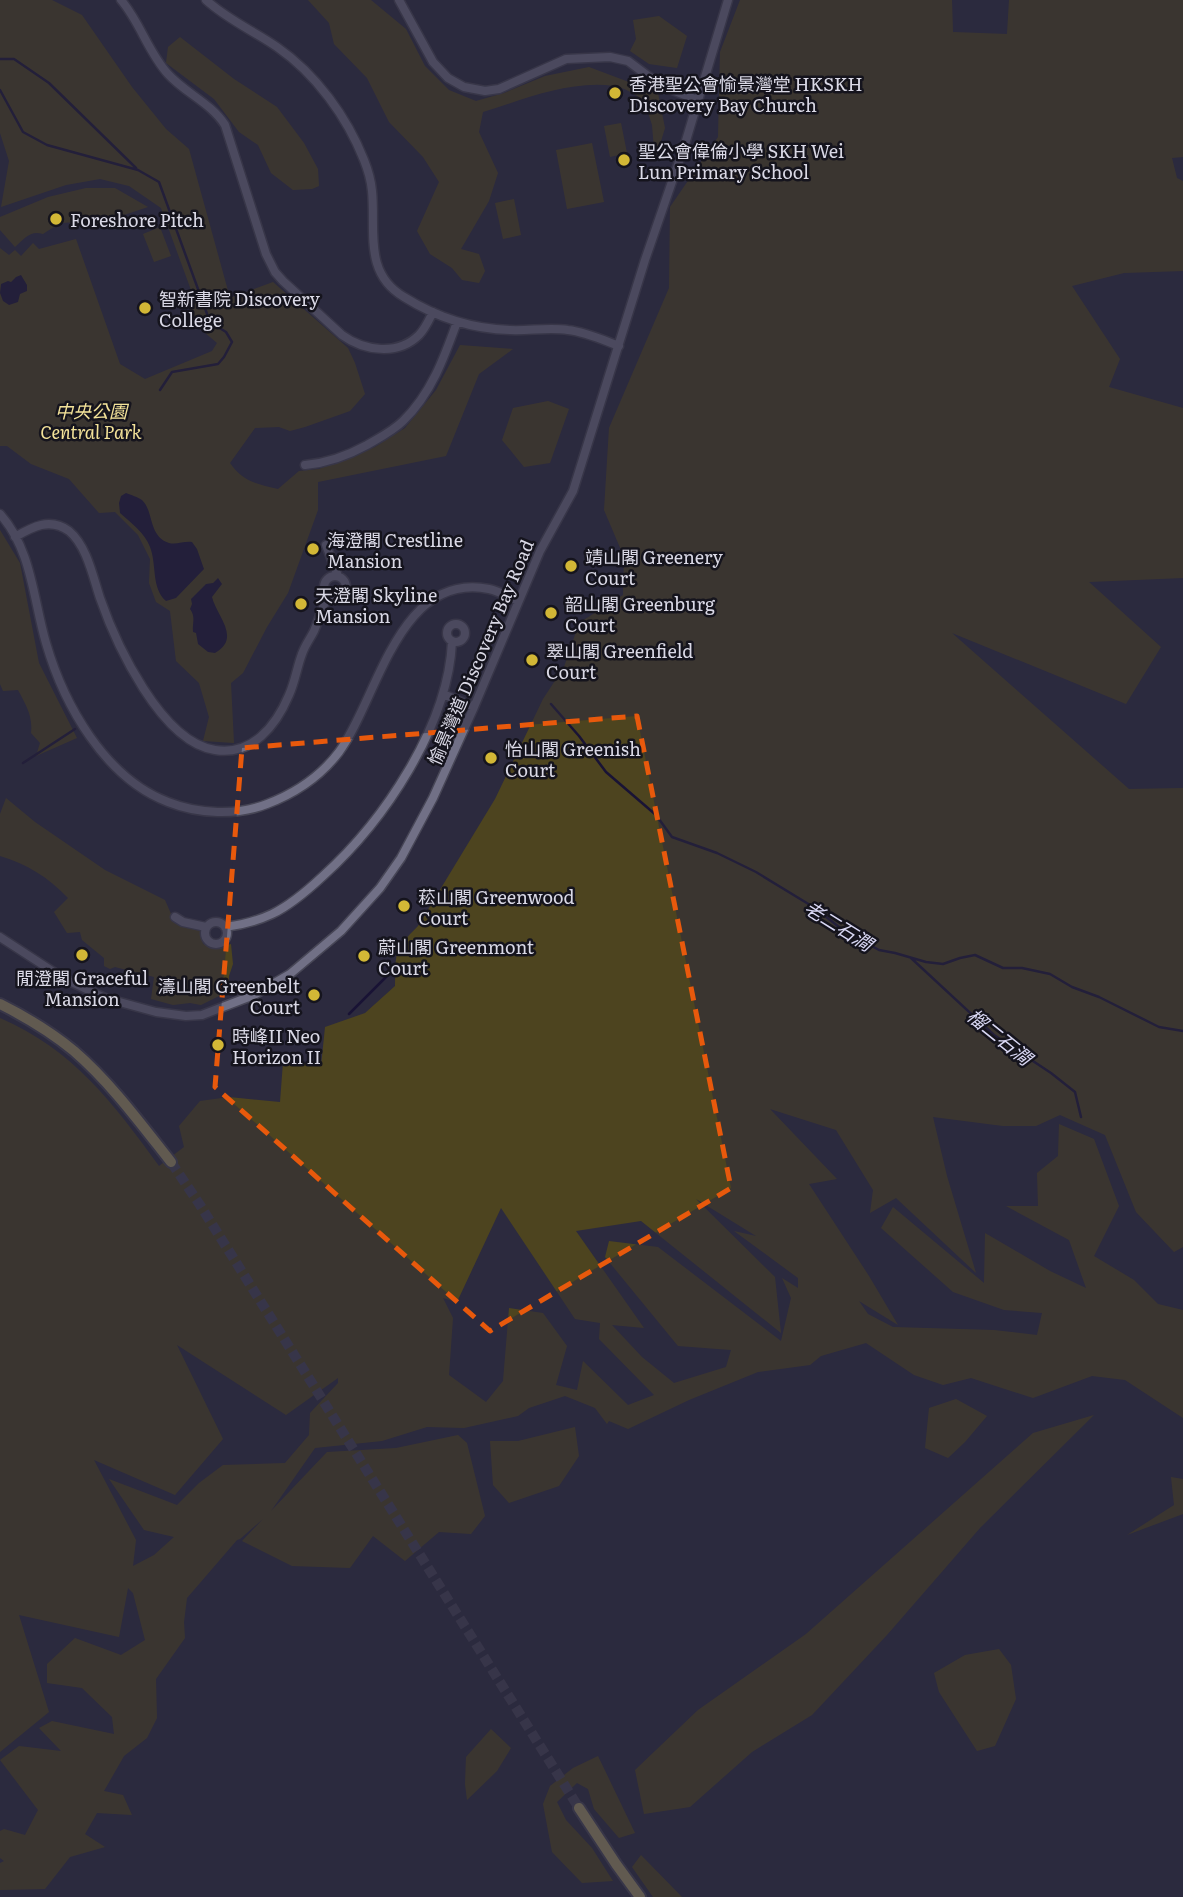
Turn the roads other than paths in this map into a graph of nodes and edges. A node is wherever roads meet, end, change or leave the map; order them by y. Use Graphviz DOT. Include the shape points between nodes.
graph roads {
  1 [pos="121,0"];
  2 [pos="206,0"];
  3 [pos="399,0"];
  4 [pos="728,0"];
  5 [pos="697,100"];
  6 [pos="433,312"];
  7 [pos="457,322"];
  8 [pos="620,346"];
  9 [pos="305,465"];
  10 [pos="0,514"];
  11 [pos="15,537"];
  12 [pos="326,545"];
  13 [pos="338,576"];
  14 [pos="327,596"];
  15 [pos="518,601"];
  16 [pos="452,642"];
  17 [pos="443,694"];
  18 [pos="474,707"];
  19 [pos="175,917"];
  20 [pos="206,927"];
  21 [pos="225,927"];
  22 [pos="0,937"];
  23 [pos="0,1004"];
  24 [pos="171,1162"];
  25 [pos="579,1808"];
  26 [pos="640,1897"];
  1 -- 6 [label="street" via="164,69 225,125 266,254 283,281 342,335 372,348 394,348 412,341"];
  2 -- 6 [label="street" via="290,57 335,107 368,172 373,249 380,271 400,295"];
  3 -- 5 [label="street" via="433,62 464,87 499,89 566,59 610,57 628,61 660,85"];
  4 -- 5 [label="street, 愉景灣道 Discovery Bay Road"];
  5 -- 8 [label="street, 愉景灣道 Discovery Bay Road"];
  6 -- 7 [label="street"];
  7 -- 8 [label="street" via="507,330 568,330"];
  7 -- 9 [label="street" via="442,364 403,422 351,454"];
  8 -- 15 [label="street, 愉景灣道 Discovery Bay Road" via="573,491"];
  10 -- 11 [label="street"];
  11 -- 14 [label="street" via="46,524 74,536 113,632 149,698 186,737 211,750 245,748 271,725 289,694"];
  11 -- 15 [label="street" via="30,571 55,669 88,731 140,787 167,802 192,808 243,811 291,795 306,785 346,741 406,626 436,598 463,588 487,588"];
  12 -- 13 [label="street"];
  13 -- 14 [label="street" via="324,583"];
  13 -- 14 [label="street" via="346,584 346,592 337,598"];
  15 -- 18 [label="street, 愉景灣道 Discovery Bay Road"];
  16 -- 17 [label="street"];
  17 -- 18 [label="street"];
  17 -- 21 [label="street" via="400,784 352,847 288,905 258,920"];
  18 -- 22 [label="street, 愉景灣道 Discovery Bay Road" via="422,820 380,888 302,965 254,995 202,1015 128,1006 63,978"];
  19 -- 20 [label="street"];
  20 -- 21 [label="street" via="216,922"];
  20 -- 21 [label="street" via="206,937 214,944 226,937"];
  23 -- 24 [label="main road" via="60,1040 89,1065"];
  25 -- 26 [label="main road"];
}
